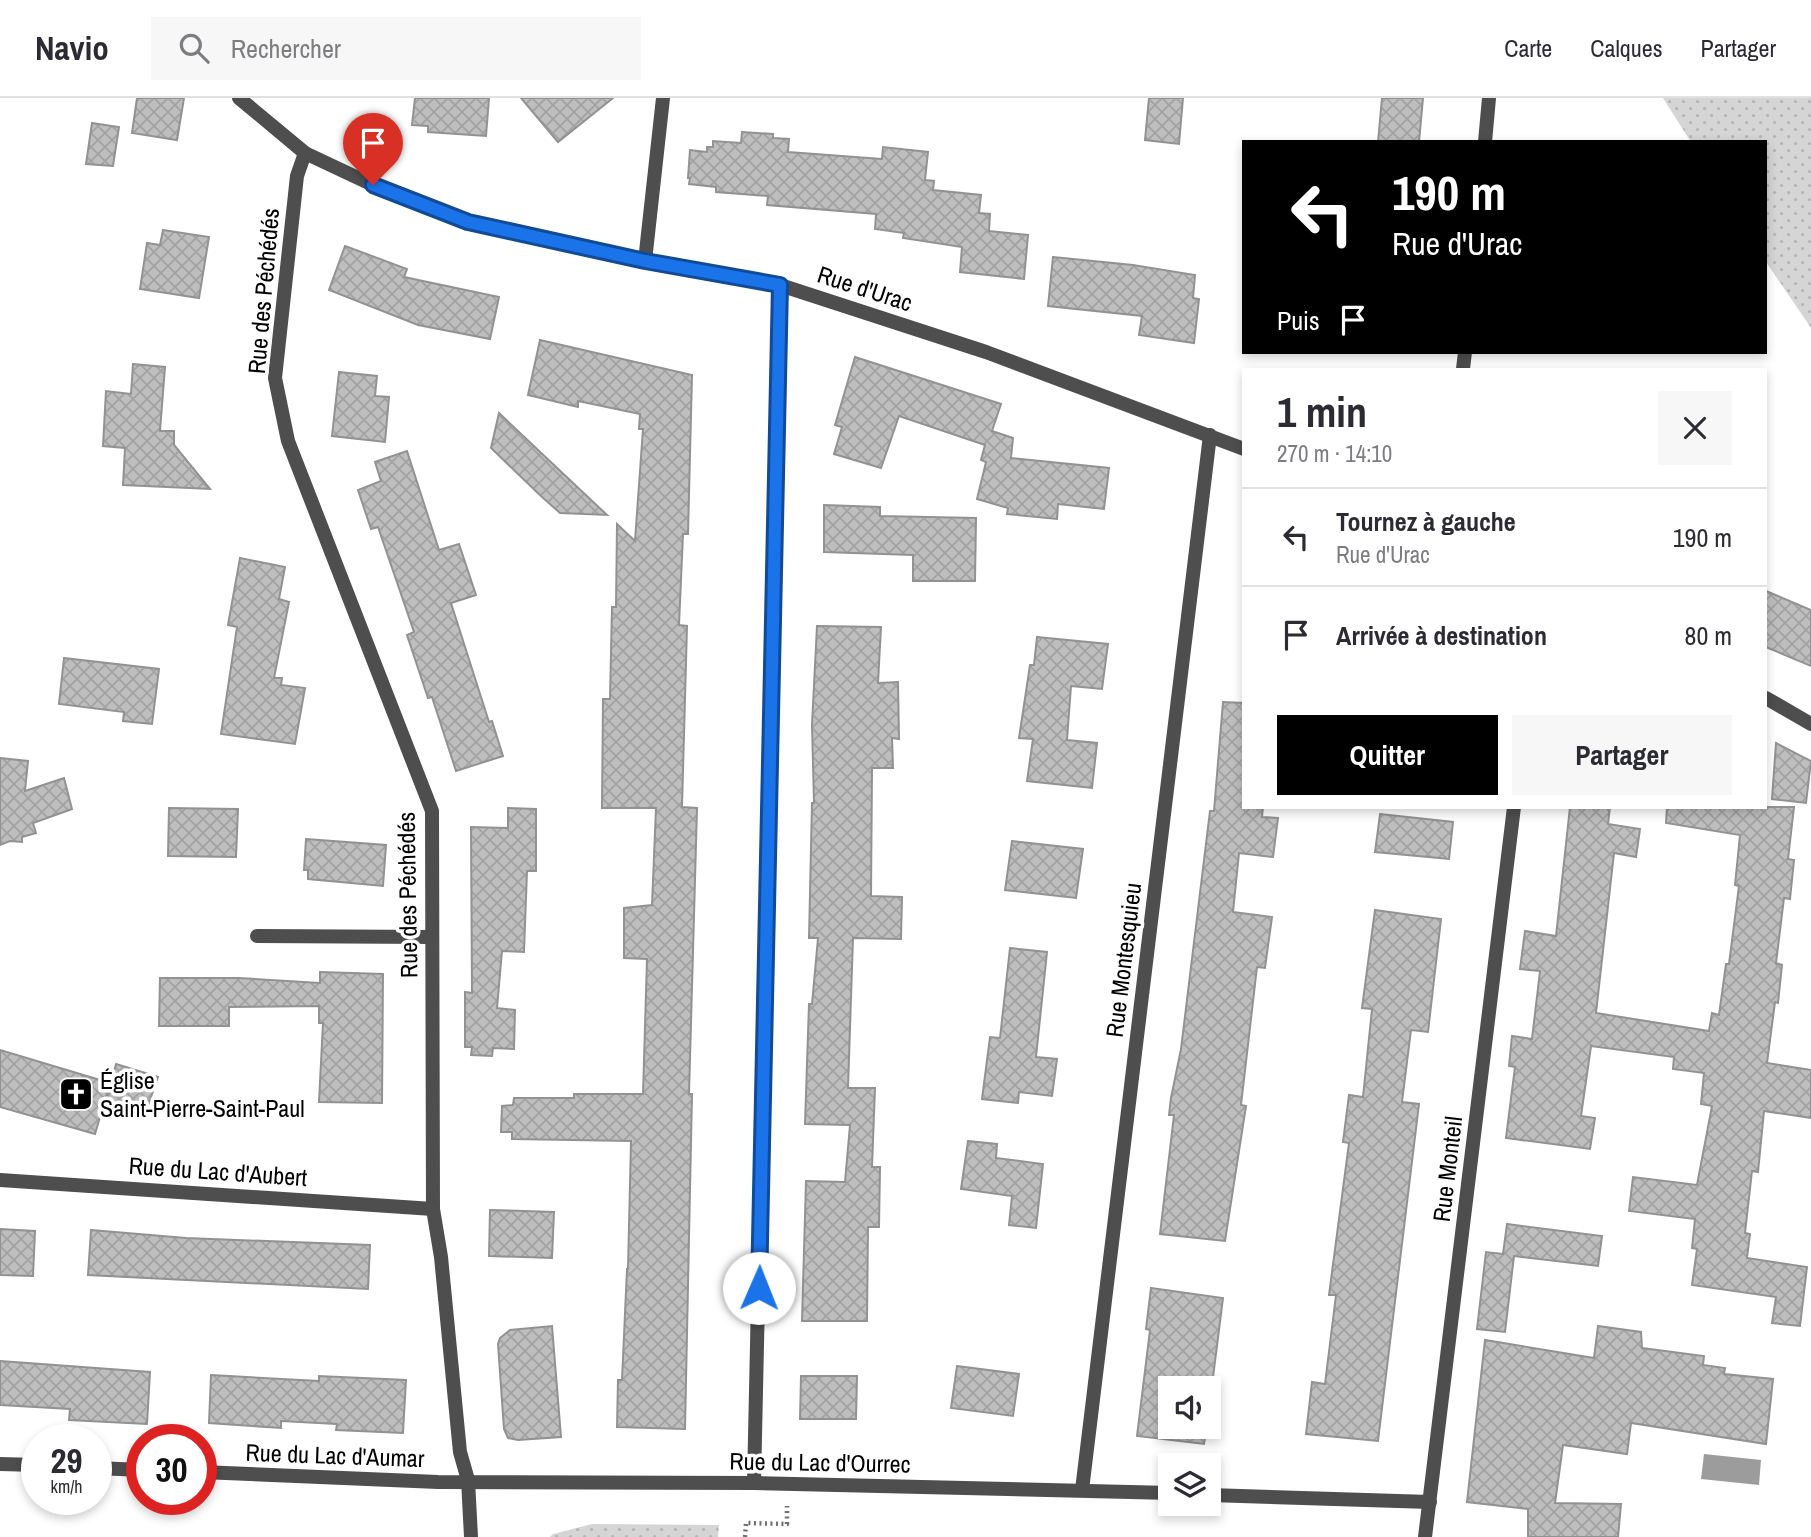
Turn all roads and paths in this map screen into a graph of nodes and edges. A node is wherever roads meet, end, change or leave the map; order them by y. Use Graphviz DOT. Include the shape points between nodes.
graph roads {
  1 [pos="239,98"];
  2 [pos="663,98"];
  3 [pos="1489,98"];
  4 [pos="1485,140"];
  5 [pos="305,153"];
  6 [pos="645,261"];
  7 [pos="780,285"];
  8 [pos="1210,435"];
  9 [pos="1242,448"];
  10 [pos="1767,699"];
  11 [pos="1811,724"];
  12 [pos="1514,809"];
  13 [pos="257,936"];
  14 [pos="432,937"];
  15 [pos="0,1180"];
  16 [pos="433,1209"];
  17 [pos="0,1464"];
  18 [pos="21,1465"];
  19 [pos="217,1473"];
  20 [pos="468,1480"];
  21 [pos="754,1483"];
  22 [pos="787,1484"];
  23 [pos="1082,1490"];
  24 [pos="1158,1493"];
  25 [pos="1221,1494"];
  26 [pos="1430,1502"];
  27 [pos="471,1537"];
  28 [pos="745,1537"];
  29 [pos="1426,1537"];
  1 -- 5 [label="street, Rue d'Urac"];
  2 -- 6 [label="street"];
  3 -- 4 [label="street"];
  5 -- 6 [label="street, Rue d'Urac" via="468,222"];
  5 -- 14 [label="street, Rue des Péchédés" via="297,176 275,378 288,442 432,811"];
  6 -- 7 [label="street, Rue d'Urac"];
  7 -- 8 [label="street, Rue d'Urac" via="986,352"];
  7 -- 21 [label="street"];
  8 -- 9 [label="street, Rue d'Urac"];
  8 -- 23 [label="street, Rue Montesquieu"];
  10 -- 11 [label="street"];
  12 -- 26 [label="street, Rue Monteil"];
  13 -- 14 [label="street"];
  14 -- 16 [label="street, Rue des Péchédés"];
  15 -- 16 [label="street, Rue du Lac d'Aubert"];
  16 -- 20 [label="street, Rue des Péchédés" via="460,1452"];
  17 -- 18 [label="street"];
  19 -- 20 [label="street, Rue du Lac d'Aumar"];
  20 -- 21 [label="street, Rue du Lac d'Ourrec"];
  20 -- 27 [label="street, Rue des Péchédés"];
  21 -- 22 [label="street, Rue du Lac d'Ourrec"];
  22 -- 23 [label="street, Rue du Lac d'Ourrec"];
  22 -- 28 [label="path" via="787,1524 746,1523"];
  23 -- 24 [label="street, Rue du Lac d'Ourrec"];
  25 -- 26 [label="street"];
  26 -- 29 [label="street, Rue Monteil"];
}
